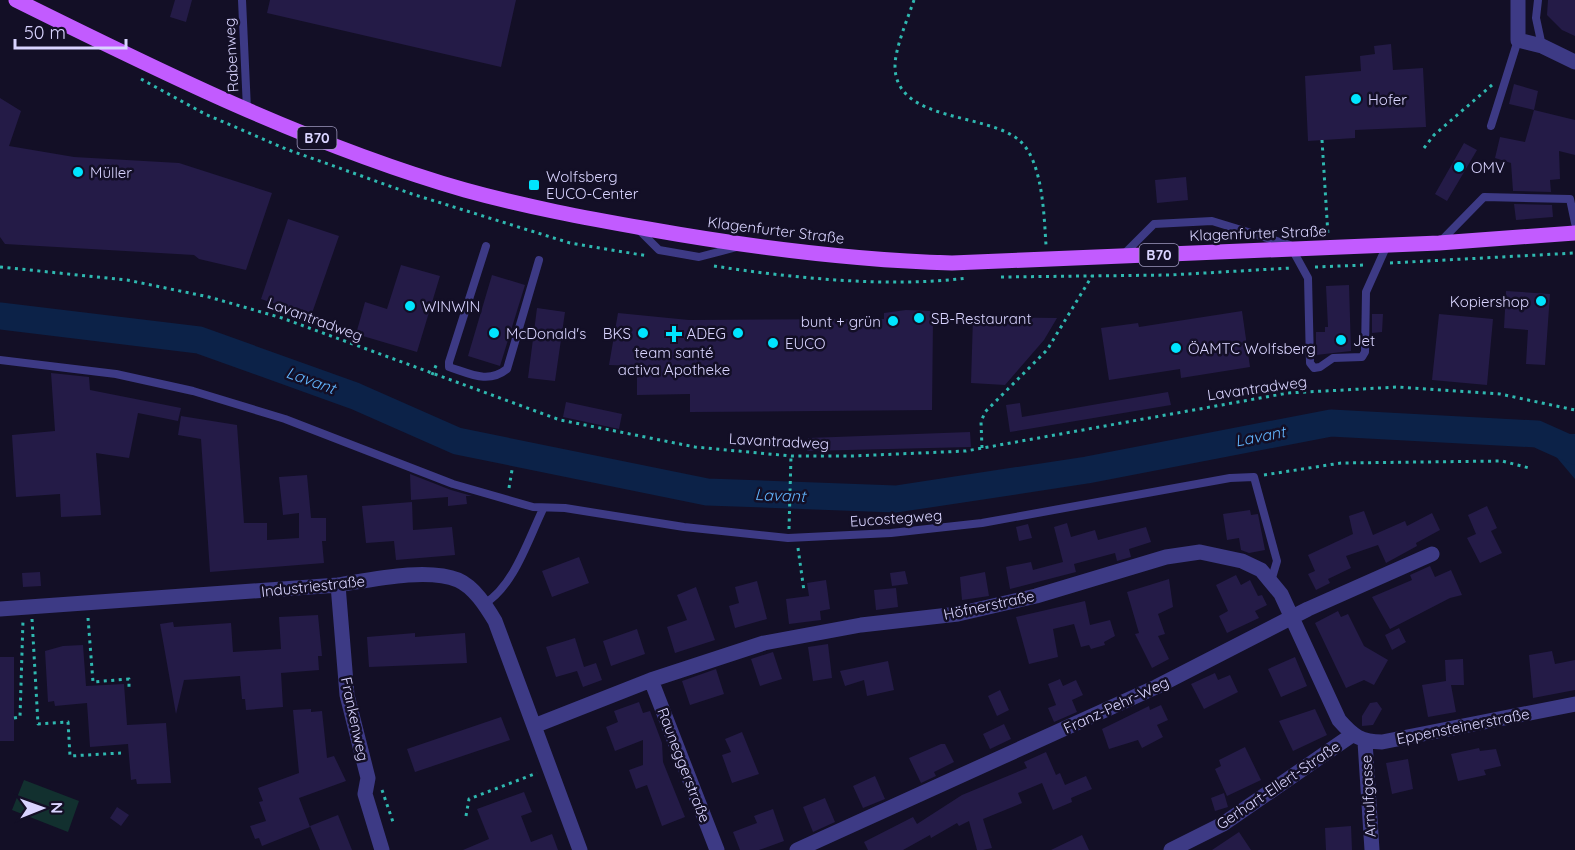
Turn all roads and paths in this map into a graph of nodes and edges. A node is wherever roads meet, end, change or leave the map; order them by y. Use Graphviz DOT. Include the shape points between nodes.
graph roads {
  1 [pos="16,0"];
  2 [pos="242,0"];
  3 [pos="914,0"];
  4 [pos="1518,0"];
  5 [pos="1538,0"];
  6 [pos="1518,40"];
  7 [pos="1542,46"];
  8 [pos="1575,62"];
  9 [pos="138,77"];
  10 [pos="1507,78"];
  11 [pos="247,109"];
  12 [pos="1491,126"];
  13 [pos="1322,140"];
  14 [pos="1424,148"];
  15 [pos="1573,199"];
  16 [pos="1575,223"];
  17 [pos="1575,233"];
  18 [pos="1439,243"];
  19 [pos="1387,245"];
  20 [pos="486,246"];
  21 [pos="1329,248"];
  22 [pos="1298,249"];
  23 [pos="1575,253"];
  24 [pos="1121,256"];
  25 [pos="657,257"];
  26 [pos="1047,259"];
  27 [pos="539,260"];
  28 [pos="1378,264"];
  29 [pos="714,266"];
  30 [pos="0,267"];
  31 [pos="1330,267"];
  32 [pos="1302,268"];
  33 [pos="1092,276"];
  34 [pos="971,278"];
  35 [pos="990,278"];
  36 [pos="439,359"];
  37 [pos="0,360"];
  38 [pos="432,375"];
  39 [pos="1575,410"];
  40 [pos="982,448"];
  41 [pos="791,456"];
  42 [pos="1529,468"];
  43 [pos="512,470"];
  44 [pos="1254,477"];
  45 [pos="506,499"];
  46 [pos="543,509"];
  47 [pos="793,537"];
  48 [pos="1432,554"];
  49 [pos="1271,582"];
  50 [pos="338,585"];
  51 [pos="804,591"];
  52 [pos="87,604"];
  53 [pos="484,604"];
  54 [pos="28,608"];
  55 [pos="0,609"];
  56 [pos="1291,619"];
  57 [pos="651,680"];
  58 [pos="129,689"];
  59 [pos="1575,704"];
  60 [pos="14,718"];
  61 [pos="534,726"];
  62 [pos="1358,739"];
  63 [pos="121,753"];
  64 [pos="550,768"];
  65 [pos="368,778"];
  66 [pos="466,816"];
  67 [pos="393,822"];
  68 [pos="382,850"];
  69 [pos="580,850"];
  70 [pos="717,850"];
  71 [pos="797,850"];
  72 [pos="1171,850"];
  73 [pos="1372,850"];
  1 -- 11 [label="main road, Klagenfurter Straße / B70"];
  2 -- 11 [label="lane, Rabenweg"];
  3 -- 26 [label="path" via="895,64 897,80 908,97 922,106 1006,131 1021,141 1039,179"];
  4 -- 6 [label="street"];
  5 -- 7 [label="lane" via="1536,18"];
  6 -- 7 [label="street"];
  6 -- 10 [label="lane"];
  7 -- 8 [label="street"];
  9 -- 25 [label="path" via="205,114 412,194 570,243"];
  10 -- 12 [label="lane"];
  10 -- 14 [label="path" via="1498,80 1468,105"];
  11 -- 26 [label="main road, Klagenfurter Straße / B70" via="307,135 462,189 570,216 743,246 892,261"];
  13 -- 21 [label="path"];
  15 -- 16 [label="lane"];
  15 -- 18 [label="lane" via="1484,197"];
  17 -- 18 [label="main road, Klagenfurter Straße / B70"];
  18 -- 19 [label="main road, Klagenfurter Straße / B70"];
  19 -- 21 [label="main road, Klagenfurter Straße / B70"];
  19 -- 28 [label="lane"];
  20 -- 27 [label="lane" via="449,362 449,367 484,378 496,377 507,369"];
  21 -- 22 [label="main road, Klagenfurter Straße / B70"];
  21 -- 31 [label="path"];
  22 -- 24 [label="main road, Klagenfurter Straße / B70"];
  22 -- 24 [label="lane" via="1212,222 1154,224"];
  22 -- 32 [label="lane"];
  23 -- 28 [label="path"];
  24 -- 26 [label="main road, Klagenfurter Straße / B70"];
  28 -- 31 [label="path"];
  28 -- 32 [label="lane" via="1366,292 1362,357 1333,358 1314,368 1309,352 1308,278"];
  29 -- 34 [label="path" via="890,282"];
  30 -- 38 [label="path, Lavantradweg" via="127,280 209,297 282,318"];
  31 -- 32 [label="path"];
  32 -- 33 [label="path"];
  33 -- 35 [label="path"];
  33 -- 40 [label="path" via="1047,350 985,412 981,422"];
  36 -- 38 [label="path"];
  37 -- 45 [label="lane, Eucostegweg" via="116,374 192,391 285,419 453,484"];
  38 -- 41 [label="path, Lavantradweg" via="560,420 696,447"];
  39 -- 40 [label="path, Lavantradweg" via="1471,390 1334,390 1257,398"];
  40 -- 41 [label="path, Lavantradweg"];
  41 -- 47 [label="path"];
  42 -- 44 [label="path" via="1502,462 1341,464"];
  43 -- 45 [label="path"];
  44 -- 47 [label="lane, Eucostegweg" via="1230,478 982,523 891,533"];
  44 -- 49 [label="lane" via="1277,561"];
  45 -- 46 [label="lane, Eucostegweg"];
  46 -- 47 [label="lane, Eucostegweg" via="566,508 684,527"];
  46 -- 53 [label="lane" via="508,578 496,597"];
  47 -- 51 [label="path"];
  48 -- 56 [label="street, Franz-Pehr-Weg"];
  49 -- 56 [label="street, Höfnerstraße" via="1281,594"];
  49 -- 57 [label="street, Höfnerstraße" via="1262,570 1242,561 1200,552 958,614 861,625 764,643"];
  50 -- 52 [label="street, Industriestraße"];
  50 -- 53 [label="street, Industriestraße" via="442,576 466,585"];
  50 -- 65 [label="street, Frankenweg" via="347,695"];
  52 -- 54 [label="street, Industriestraße"];
  52 -- 58 [label="path" via="93,682 129,679"];
  53 -- 61 [label="street, Industriestraße" via="495,621"];
  54 -- 55 [label="street, Industriestraße"];
  54 -- 60 [label="path" via="20,717"];
  54 -- 63 [label="path" via="38,724 68,722 70,756"];
  56 -- 62 [label="street, Höfnerstraße" via="1339,720"];
  56 -- 71 [label="street, Franz-Pehr-Weg" via="1156,687"];
  57 -- 61 [label="street, Höfnerstraße"];
  57 -- 70 [label="street, Rauneggerstraße"];
  59 -- 62 [label="street, Eppensteinerstraße" via="1382,742"];
  61 -- 64 [label="street, Industriestraße"];
  62 -- 72 [label="street, Gerhart-Ellert-Straße" via="1223,824"];
  62 -- 73 [label="street, Arnulfgasse"];
  64 -- 66 [label="path" via="469,799"];
  64 -- 69 [label="street, Industriestraße"];
  65 -- 67 [label="path" via="379,781"];
  65 -- 68 [label="street, Frankenweg" via="365,794"];
}
